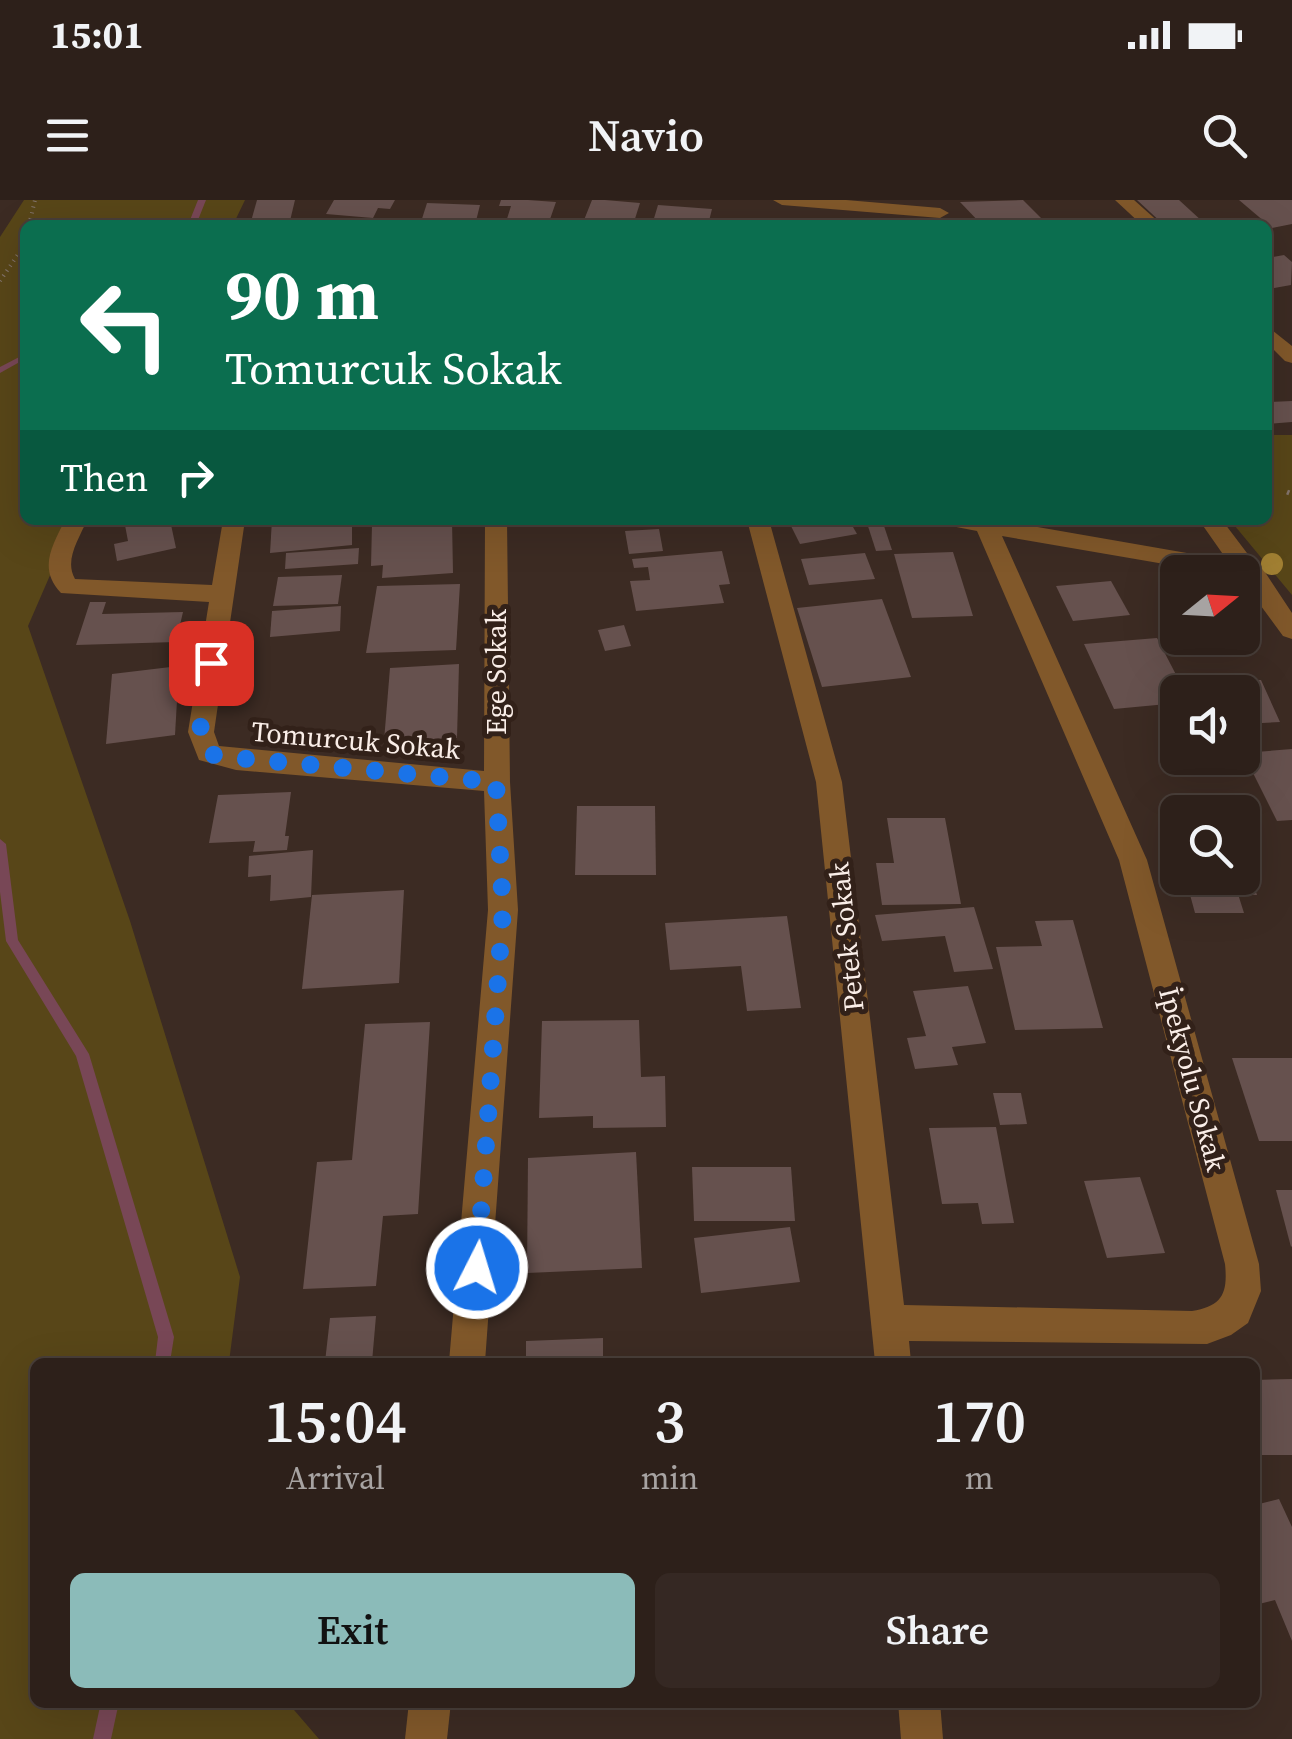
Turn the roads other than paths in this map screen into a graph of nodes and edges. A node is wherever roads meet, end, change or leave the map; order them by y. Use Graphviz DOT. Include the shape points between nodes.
graph roads {
  1 [pos="782,200"];
  2 [pos="1124,200"];
  3 [pos="940,213"];
  4 [pos="1147,220"];
  5 [pos="1272,337"];
  6 [pos="1292,357"];
  7 [pos="74,525"];
  8 [pos="233,525"];
  9 [pos="496,525"];
  10 [pos="759,525"];
  11 [pos="981,525"];
  12 [pos="1214,525"];
  13 [pos="986,526"];
  14 [pos="1239,555"];
  15 [pos="1160,556"];
  16 [pos="1260,582"];
  17 [pos="221,594"];
  18 [pos="1292,630"];
  19 [pos="496,782"];
  20 [pos="890,1323"];
  21 [pos="466,1358"];
  22 [pos="893,1358"];
  23 [pos="429,1708"];
  24 [pos="920,1708"];
  25 [pos="426,1739"];
  26 [pos="922,1739"];
  1 -- 3 [label="street"];
  2 -- 4 [label="street"];
  5 -- 6 [label="street"];
  7 -- 17 [label="street" via="58,568 69,587"];
  8 -- 17 [label="street, Tomurcuk Sokak"];
  9 -- 19 [label="street, Ege Sokak"];
  10 -- 20 [label="street, Petek Sokak" via="829,782"];
  11 -- 13 [label="street"];
  12 -- 14 [label="street"];
  13 -- 15 [label="street"];
  13 -- 20 [label="street, İpekyolu Sokak" via="1133,860 1242,1264 1244,1295 1224,1322 1192,1329"];
  16 -- 18 [label="street"];
  17 -- 19 [label="street, Tomurcuk Sokak" via="201,732 208,752 236,760"];
  19 -- 21 [label="street, Ege Sokak" via="503,910"];
  20 -- 22 [label="street, Petek Sokak"];
  23 -- 25 [label="street"];
  24 -- 26 [label="street"];
}
